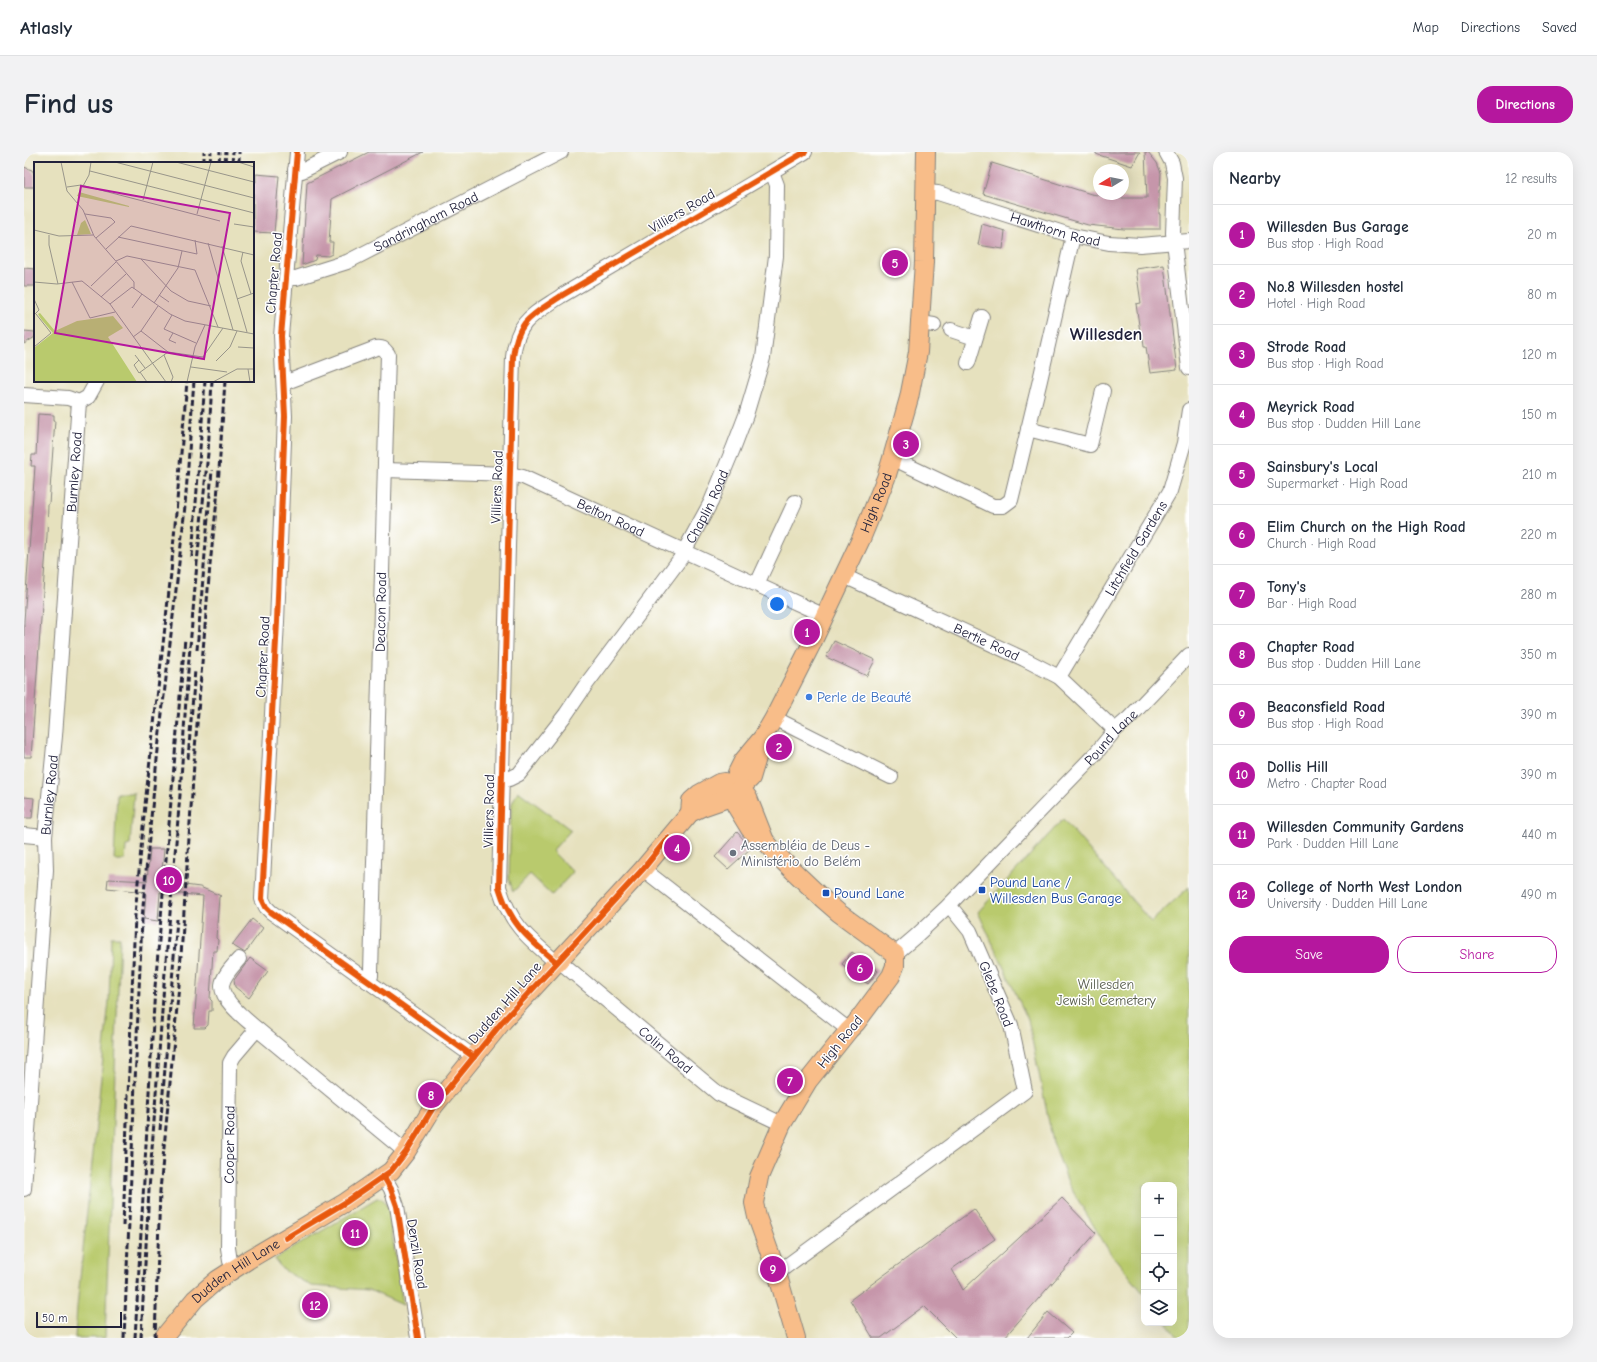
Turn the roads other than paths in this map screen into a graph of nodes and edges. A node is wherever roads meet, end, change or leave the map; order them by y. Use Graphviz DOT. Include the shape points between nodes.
graph roads {
  1 [pos="297,152"];
  2 [pos="340,152"];
  3 [pos="561,152"];
  4 [pos="805,152"];
  5 [pos="926,152"];
  6 [pos="1166,152"];
  7 [pos="295,170"];
  8 [pos="772,172"];
  9 [pos="926,192"];
  10 [pos="1073,236"];
  11 [pos="1189,241"];
  12 [pos="1174,242"];
  13 [pos="286,278"];
  14 [pos="982,317"];
  15 [pos="951,330"];
  16 [pos="975,338"];
  17 [pos="968,363"];
  18 [pos="1189,368"];
  19 [pos="96,382"];
  20 [pos="284,383"];
  21 [pos="1103,391"];
  22 [pos="24,395"];
  23 [pos="79,402"];
  24 [pos="1189,410"];
  25 [pos="1028,429"];
  26 [pos="1187,445"];
  27 [pos="892,458"];
  28 [pos="385,470"];
  29 [pos="510,474"];
  30 [pos="796,502"];
  31 [pos="684,550"];
  32 [pos="844,576"];
  33 [pos="758,584"];
  34 [pos="825,616"];
  35 [pos="1189,655"];
  36 [pos="1059,677"];
  37 [pos="774,718"];
  38 [pos="1115,730"];
  39 [pos="891,777"];
  40 [pos="502,779"];
  41 [pos="741,788"];
  42 [pos="24,835"];
  43 [pos="46,837"];
  44 [pos="643,869"];
  45 [pos="949,905"];
  46 [pos="895,954"];
  47 [pos="239,959"];
  48 [pos="557,961"];
  49 [pos="367,981"];
  50 [pos="257,1029"];
  51 [pos="849,1030"];
  52 [pos="474,1057"];
  53 [pos="782,1124"];
  54 [pos="406,1152"];
  55 [pos="384,1176"];
  56 [pos="24,1189"];
  57 [pos="235,1269"];
  58 [pos="777,1273"];
  59 [pos="163,1338"];
  60 [pos="418,1338"];
  61 [pos="796,1338"];
  1 -- 7 [label="street, Chapter Road"];
  2 -- 7 [label="street" via="302,170"];
  3 -- 13 [label="street, Sandringham Road" via="347,262 296,278"];
  4 -- 8 [label="street, Villiers Road"];
  5 -- 9 [label="main road, High Road"];
  6 -- 12 [label="street" via="1172,163 1175,178"];
  7 -- 13 [label="street, Chapter Road"];
  8 -- 29 [label="street, Villiers Road" via="561,296 527,320 514,342 512,357"];
  8 -- 31 [label="street, Chaplin Road" via="777,185 776,256 763,358 733,450 711,502"];
  9 -- 10 [label="street, Hawthorn Road" via="938,193"];
  9 -- 27 [label="main road, High Road" via="927,324"];
  10 -- 12 [label="street, Hawthorn Road" via="1128,245"];
  10 -- 25 [label="street"];
  11 -- 12 [label="street, Hawthorn Road"];
  12 -- 18 [label="street"];
  13 -- 20 [label="street, Chapter Road" via="281,336"];
  14 -- 16 [label="street"];
  15 -- 16 [label="street"];
  16 -- 17 [label="street"];
  19 -- 23 [label="street" via="88,397"];
  20 -- 28 [label="street, Deacon Road" via="376,348 384,349 388,354"];
  20 -- 49 [label="street, Chapter Road" via="285,424 278,622 262,899 271,912"];
  21 -- 25 [label="street" via="1090,445"];
  22 -- 23 [label="street" via="68,398"];
  23 -- 43 [label="street, Burnley Road"];
  24 -- 26 [label="street, Litchfield Gardens"];
  25 -- 27 [label="street" via="1011,500 1003,506 993,506"];
  26 -- 36 [label="street, Litchfield Gardens" via="1170,491"];
  27 -- 32 [label="main road, High Road"];
  28 -- 29 [label="street, Belton Road"];
  28 -- 49 [label="street, Deacon Road" via="371,976"];
  29 -- 31 [label="street, Belton Road" via="523,476"];
  29 -- 40 [label="street, Villiers Road"];
  30 -- 33 [label="street"];
  31 -- 33 [label="street, Belton Road"];
  31 -- 40 [label="street, Chaplin Road" via="524,768 514,777"];
  32 -- 34 [label="main road, High Road"];
  32 -- 36 [label="street, Bertie Road"];
  33 -- 34 [label="street, Belton Road"];
  34 -- 37 [label="main road, High Road"];
  35 -- 38 [label="street, Pound Lane"];
  36 -- 38 [label="street, Bertie Road"];
  37 -- 39 [label="street"];
  37 -- 41 [label="main road, High Road" via="763,737 743,761 738,774"];
  38 -- 45 [label="street, Pound Lane" via="1097,752"];
  40 -- 48 [label="street, Villiers Road" via="499,887 512,919 524,933"];
  41 -- 44 [label="main road, Dudden Hill Lane" via="725,782 712,786 691,801 690,813"];
  41 -- 46 [label="main road, High Road" via="748,798 765,841 785,863 829,904"];
  42 -- 43 [label="street"];
  43 -- 56 [label="street, Burnley Road" via="46,870"];
  44 -- 48 [label="main road, Dudden Hill Lane"];
  44 -- 51 [label="street"];
  45 -- 46 [label="street, Pound Lane"];
  45 -- 58 [label="street, Glebe Road" via="970,931 1011,1025 1025,1091"];
  46 -- 51 [label="main road, High Road" via="895,966 891,976"];
  47 -- 50 [label="street" via="224,978 224,994 237,1011"];
  48 -- 52 [label="main road, Dudden Hill Lane"];
  48 -- 53 [label="street, Colin Road" via="719,1094"];
  49 -- 52 [label="street, Chapter Road"];
  50 -- 54 [label="street"];
  50 -- 57 [label="street, Cooper Road" via="230,1063 228,1248 230,1261"];
  51 -- 53 [label="main road, High Road" via="808,1081"];
  52 -- 54 [label="main road, Dudden Hill Lane" via="434,1106"];
  53 -- 58 [label="main road, High Road" via="759,1177 754,1202"];
  54 -- 55 [label="main road, Dudden Hill Lane"];
  55 -- 57 [label="main road, Dudden Hill Lane"];
  55 -- 60 [label="street, Denzil Road" via="398,1206"];
  57 -- 59 [label="main road, Dudden Hill Lane" via="205,1290"];
  58 -- 61 [label="main road, High Road"];
}
